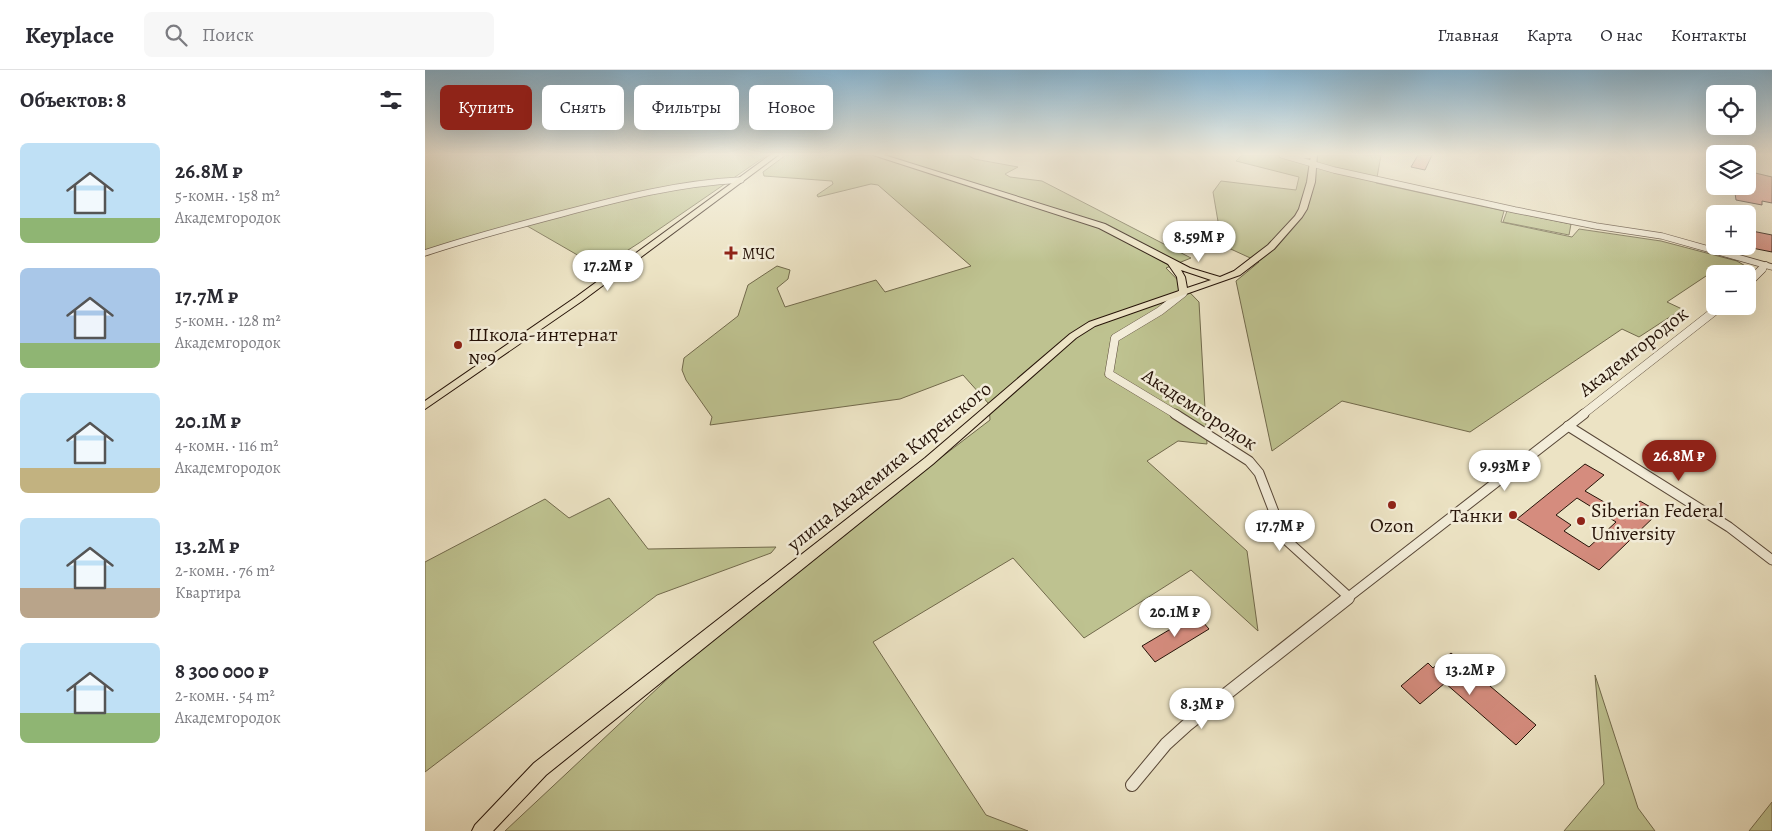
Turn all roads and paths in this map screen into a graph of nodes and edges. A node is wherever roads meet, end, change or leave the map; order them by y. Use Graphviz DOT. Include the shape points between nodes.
graph roads {
  1 [pos="655,191"];
  2 [pos="727,191"];
  3 [pos="989,191"];
  4 [pos="1307,191"];
  5 [pos="1444,191"];
  6 [pos="425,253"];
  7 [pos="1171,263"];
  8 [pos="1769,266"];
  9 [pos="1756,277"];
  10 [pos="1220,280"];
  11 [pos="1183,293"];
  12 [pos="1710,315"];
  13 [pos="425,406"];
  14 [pos="1568,426"];
  15 [pos="1772,560"];
  16 [pos="1349,597"];
  17 [pos="1132,786"];
  18 [pos="481,831"];
  1 -- 6 [label="street"];
  2 -- 13 [label="main road"];
  3 -- 7 [label="main road" via="1102,226"];
  4 -- 10 [label="main road, улица Академика Киренского" via="1298,217 1271,247 1237,272"];
  5 -- 8 [label="street" via="1587,224 1662,236"];
  7 -- 10 [label="main road" via="1194,274"];
  7 -- 11 [label="main road" via="1180,274"];
  8 -- 9 [label="street"];
  10 -- 11 [label="main road, улица Академика Киренского"];
  11 -- 16 [label="street, Академгородок" via="1115,338 1109,374 1249,461 1259,473 1284,538"];
  11 -- 18 [label="main road, улица Академика Киренского" via="1093,324 1073,336 929,461 540,769"];
  12 -- 14 [label="street, Академгородок"];
  14 -- 15 [label="street" via="1729,527"];
  14 -- 16 [label="street, Академгородок"];
  16 -- 17 [label="street, Академгородок" via="1187,725 1166,744"];
}
